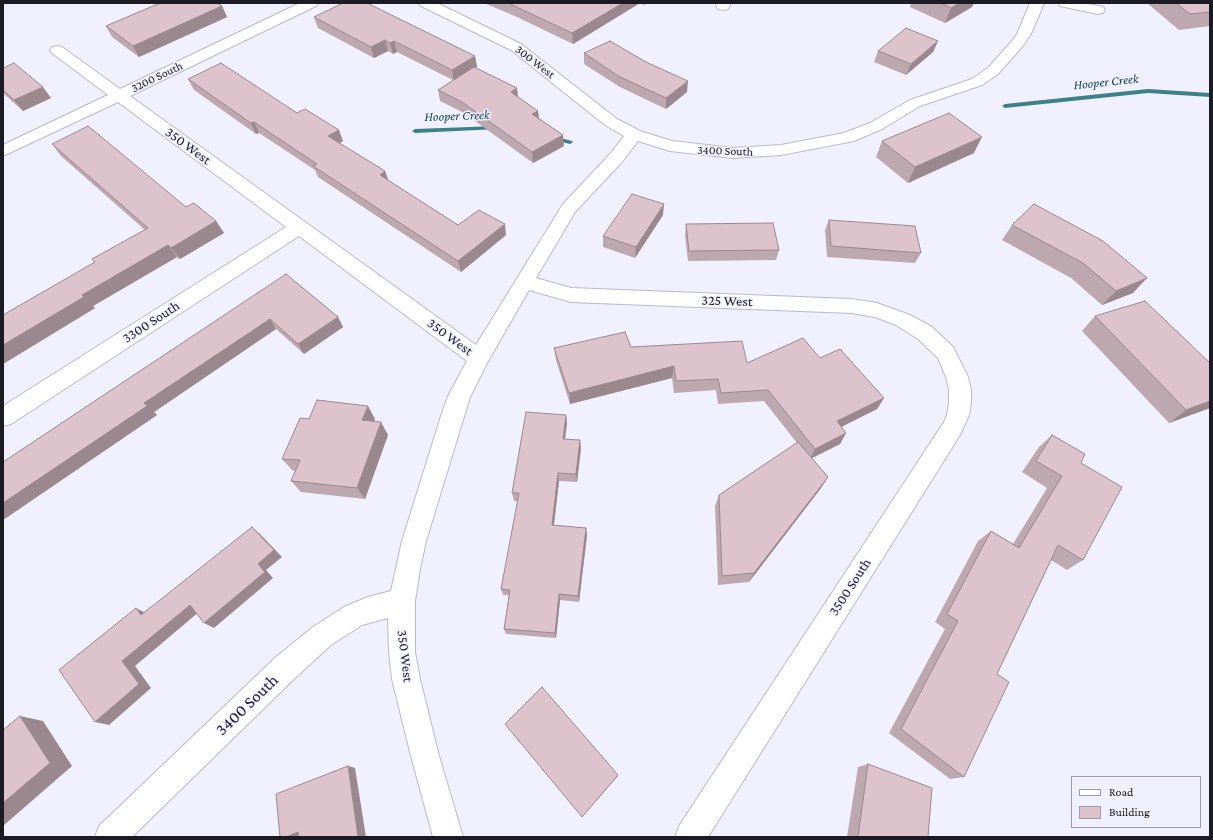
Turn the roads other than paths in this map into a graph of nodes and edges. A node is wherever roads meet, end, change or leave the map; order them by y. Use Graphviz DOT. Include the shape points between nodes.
graph roads {
  1 [pos="311,3"];
  2 [pos="426,3"];
  3 [pos="1037,3"];
  4 [pos="1065,3"];
  5 [pos="1098,10"];
  6 [pos="57,50"];
  7 [pos="119,95"];
  8 [pos="634,135"];
  9 [pos="3,151"];
  10 [pos="299,227"];
  11 [pos="524,282"];
  12 [pos="925,333"];
  13 [pos="479,358"];
  14 [pos="3,417"];
  15 [pos="402,601"];
  16 [pos="110,837"];
  17 [pos="448,837"];
  18 [pos="690,837"];
  1 -- 7 [label="street, 3200 South"];
  2 -- 8 [label="street, 300 West" via="516,47 611,122"];
  3 -- 8 [label="street, 3400 South" via="1024,34 986,77 915,103 864,132 781,150 733,153 670,146"];
  4 -- 5 [label="street"];
  6 -- 7 [label="street, 350 West"];
  7 -- 9 [label="street, 3200 South"];
  7 -- 10 [label="street, 350 West"];
  8 -- 11 [label="street" via="569,208"];
  10 -- 13 [label="street, 350 West"];
  10 -- 14 [label="street, 3300 South"];
  11 -- 12 [label="street, 325 West" via="571,295 864,308 890,314"];
  11 -- 13 [label="street"];
  12 -- 18 [label="street, 3500 South" via="946,353 957,377 960,403 952,428"];
  13 -- 15 [label="street, 350 West" via="459,396 452,416 406,569"];
  15 -- 16 [label="street, 3400 South" via="353,616 322,636 286,667"];
  15 -- 17 [label="street, 350 West" via="401,625 406,679"];
}
